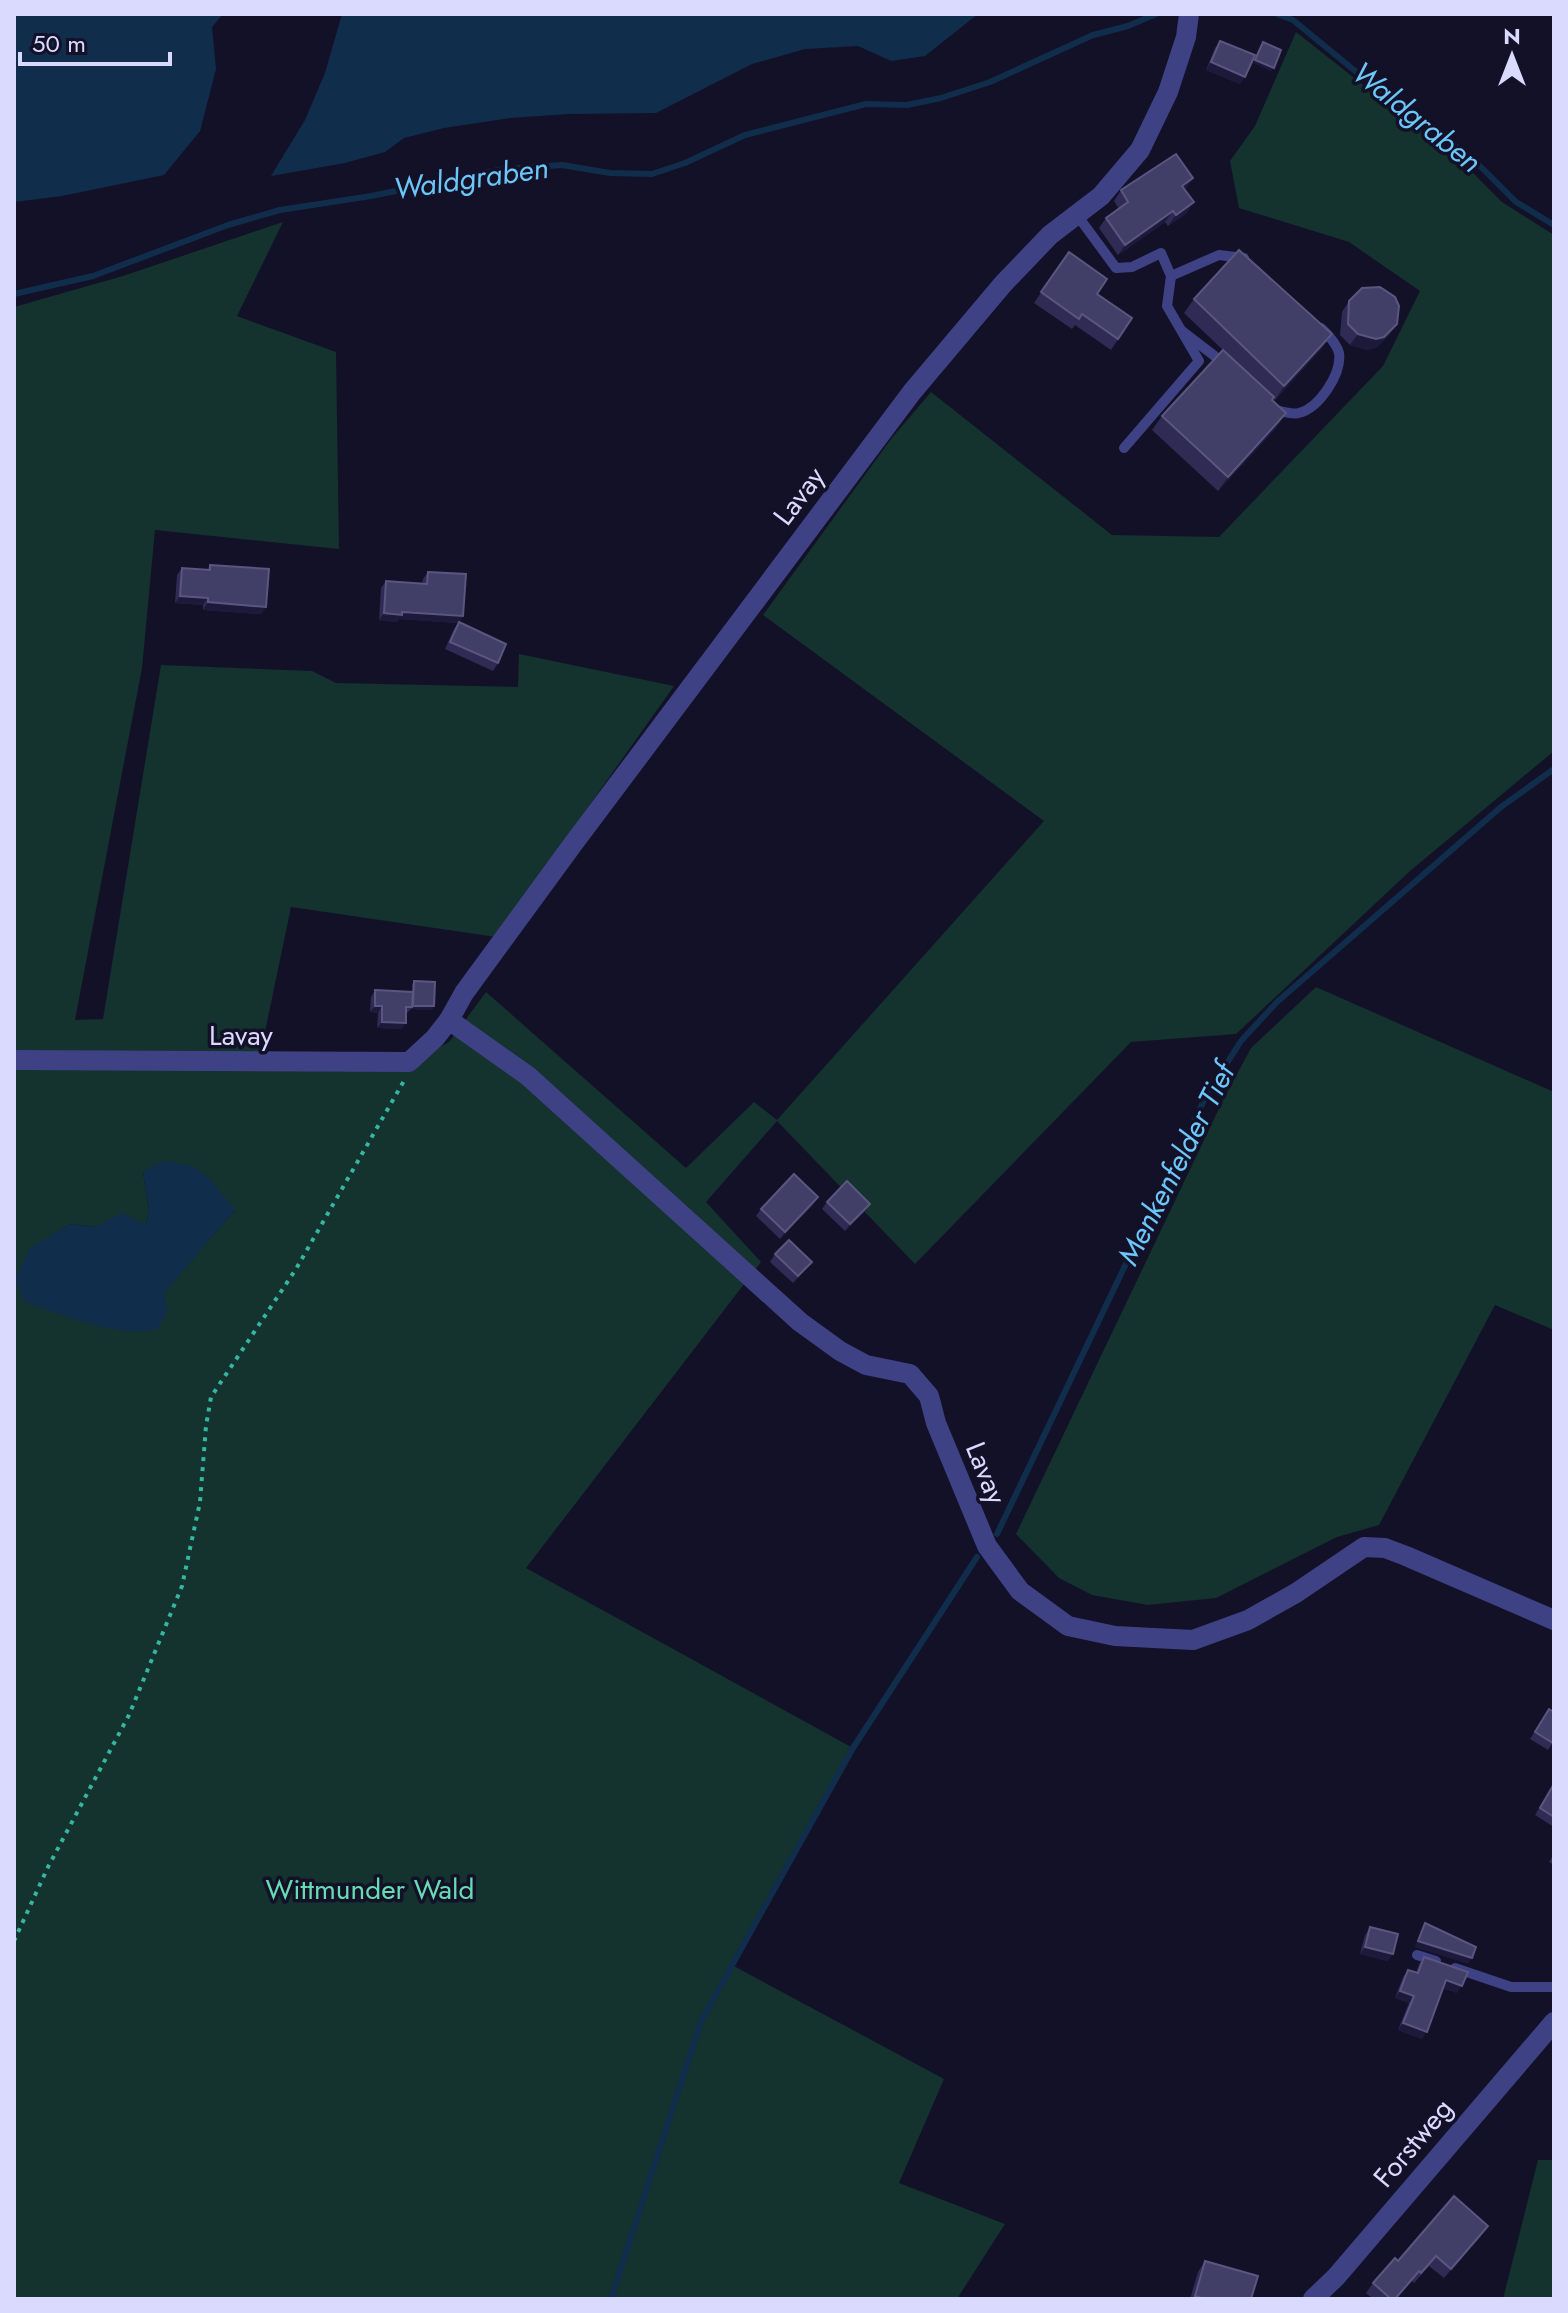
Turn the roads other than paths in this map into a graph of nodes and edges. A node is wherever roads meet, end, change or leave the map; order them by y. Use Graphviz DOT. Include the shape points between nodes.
graph roads {
  1 [pos="1189,14"];
  2 [pos="1077,215"];
  3 [pos="1253,267"];
  4 [pos="1171,276"];
  5 [pos="1316,324"];
  6 [pos="1182,331"];
  7 [pos="1238,375"];
  8 [pos="1266,402"];
  9 [pos="1124,448"];
  10 [pos="449,1020"];
  11 [pos="14,1060"];
  12 [pos="1554,1620"];
  13 [pos="1417,1955"];
  14 [pos="1554,1987"];
  15 [pos="1554,2022"];
  16 [pos="1313,2299"];
  1 -- 2 [label="street, Lavay" via="1168,92 1140,150 1101,196"];
  2 -- 4 [label="lane" via="1116,268 1132,267 1161,253"];
  2 -- 10 [label="street, Lavay" via="1003,284 912,392 573,844"];
  3 -- 4 [label="lane" via="1243,257 1219,255"];
  4 -- 6 [label="lane" via="1167,306"];
  5 -- 8 [label="lane" via="1339,352 1338,368 1326,389 1298,414 1274,410"];
  6 -- 7 [label="lane"];
  6 -- 9 [label="lane" via="1199,361"];
  10 -- 11 [label="street, Lavay" via="412,1062"];
  10 -- 12 [label="street, Lavay" via="528,1076 800,1322 866,1365 910,1374 929,1396 987,1546 1020,1591 1068,1626 1115,1636 1193,1640 1248,1620 1364,1547 1406,1556"];
  13 -- 14 [label="lane" via="1511,1987"];
  15 -- 16 [label="street, Forstweg"];
}
